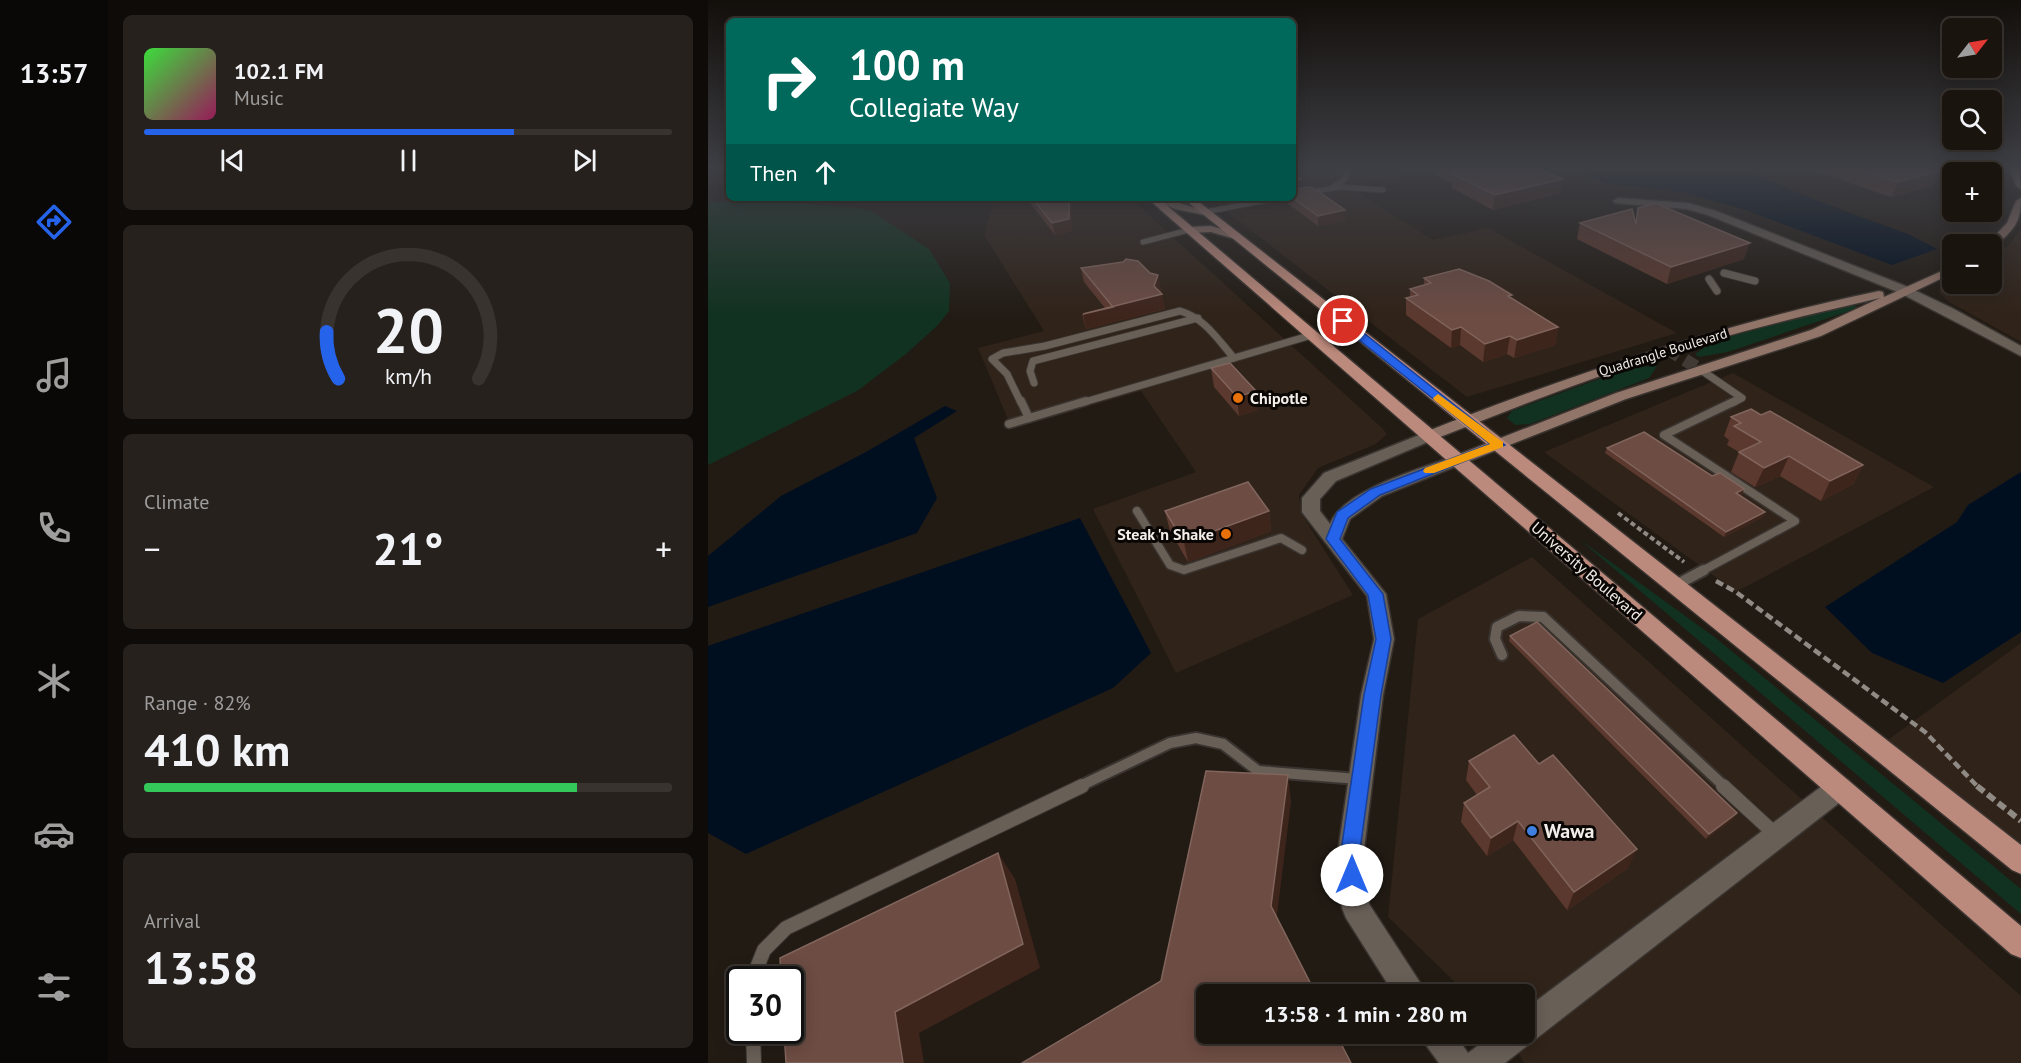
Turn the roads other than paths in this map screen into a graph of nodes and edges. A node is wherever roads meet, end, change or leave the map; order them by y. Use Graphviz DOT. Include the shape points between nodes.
graph roads {
  1 [pos="1175,218"];
  2 [pos="1212,218"];
  3 [pos="1723,218"];
  4 [pos="2015,218"];
  5 [pos="1189,230"];
  6 [pos="2002,234"];
  7 [pos="1235,236"];
  8 [pos="1143,242"];
  9 [pos="1724,273"];
  10 [pos="1942,274"];
  11 [pos="1709,279"];
  12 [pos="1755,281"];
  13 [pos="1904,290"];
  14 [pos="1717,291"];
  15 [pos="1198,318"];
  16 [pos="1312,335"];
  17 [pos="2021,352"];
  18 [pos="1234,358"];
  19 [pos="1701,370"];
  20 [pos="1034,383"];
  21 [pos="1029,418"];
  22 [pos="1467,420"];
  23 [pos="1008,424"];
  24 [pos="1429,436"];
  25 [pos="1498,445"];
  26 [pos="1458,460"];
  27 [pos="1137,511"];
  28 [pos="1333,539"];
  29 [pos="1302,550"];
  30 [pos="1676,585"];
  31 [pos="1502,655"];
  32 [pos="1361,780"];
  33 [pos="1839,788"];
  34 [pos="1777,836"];
  35 [pos="2021,861"];
  36 [pos="2021,944"];
  37 [pos="758,966"];
  38 [pos="1405,984"];
  39 [pos="1535,1021"];
  40 [pos="753,1044"];
  41 [pos="1444,1044"];
  42 [pos="1505,1044"];
  43 [pos="754,1063"];
  44 [pos="1457,1063"];
  45 [pos="1480,1063"];
  1 -- 5 [label="main road, University Boulevard"];
  2 -- 7 [label="main road"];
  3 -- 13 [label="street"];
  4 -- 6 [label="street"];
  5 -- 7 [label="street" via="1211,229"];
  5 -- 8 [label="lane"];
  5 -- 16 [label="main road, University Boulevard"];
  7 -- 22 [label="main road"];
  9 -- 12 [label="lane"];
  10 -- 13 [label="street, Quadrangle Boulevard"];
  11 -- 14 [label="lane"];
  13 -- 17 [label="street"];
  13 -- 19 [label="street, Quadrangle Boulevard" via="1816,333"];
  13 -- 22 [label="street, Quadrangle Boulevard" via="1786,315 1715,335"];
  15 -- 18 [label="lane"];
  15 -- 20 [label="lane" via="1033,361 1029,371"];
  15 -- 21 [label="lane" via="1180,311 1003,353 992,359 1006,374"];
  16 -- 18 [label="lane"];
  16 -- 24 [label="main road, University Boulevard"];
  18 -- 21 [label="lane"];
  19 -- 25 [label="street, Quadrangle Boulevard" via="1621,396"];
  19 -- 30 [label="lane" via="1742,398 1664,435 1795,521"];
  21 -- 23 [label="lane"];
  22 -- 24 [label="street, Quadrangle Boulevard"];
  22 -- 25 [label="main road"];
  24 -- 26 [label="main road, University Boulevard"];
  24 -- 28 [label="street" via="1330,477 1311,498 1311,512"];
  25 -- 26 [label="street, Quadrangle Boulevard"];
  25 -- 30 [label="main road"];
  26 -- 28 [label="street" via="1376,492 1342,516"];
  26 -- 33 [label="main road, University Boulevard"];
  27 -- 29 [label="lane" via="1170,566 1184,570 1281,538"];
  28 -- 32 [label="street" via="1376,594 1384,639"];
  30 -- 35 [label="main road"];
  31 -- 34 [label="lane" via="1495,639 1497,627 1528,614 1543,617"];
  32 -- 37 [label="lane" via="1258,771 1223,744 1196,738 1170,743 786,928 765,950"];
  32 -- 38 [label="street" via="1350,858 1356,908"];
  33 -- 34 [label="street"];
  33 -- 36 [label="main road, University Boulevard"];
  34 -- 39 [label="street"];
  40 -- 43 [label="lane"];
  41 -- 44 [label="street"];
  42 -- 45 [label="street"];
}
